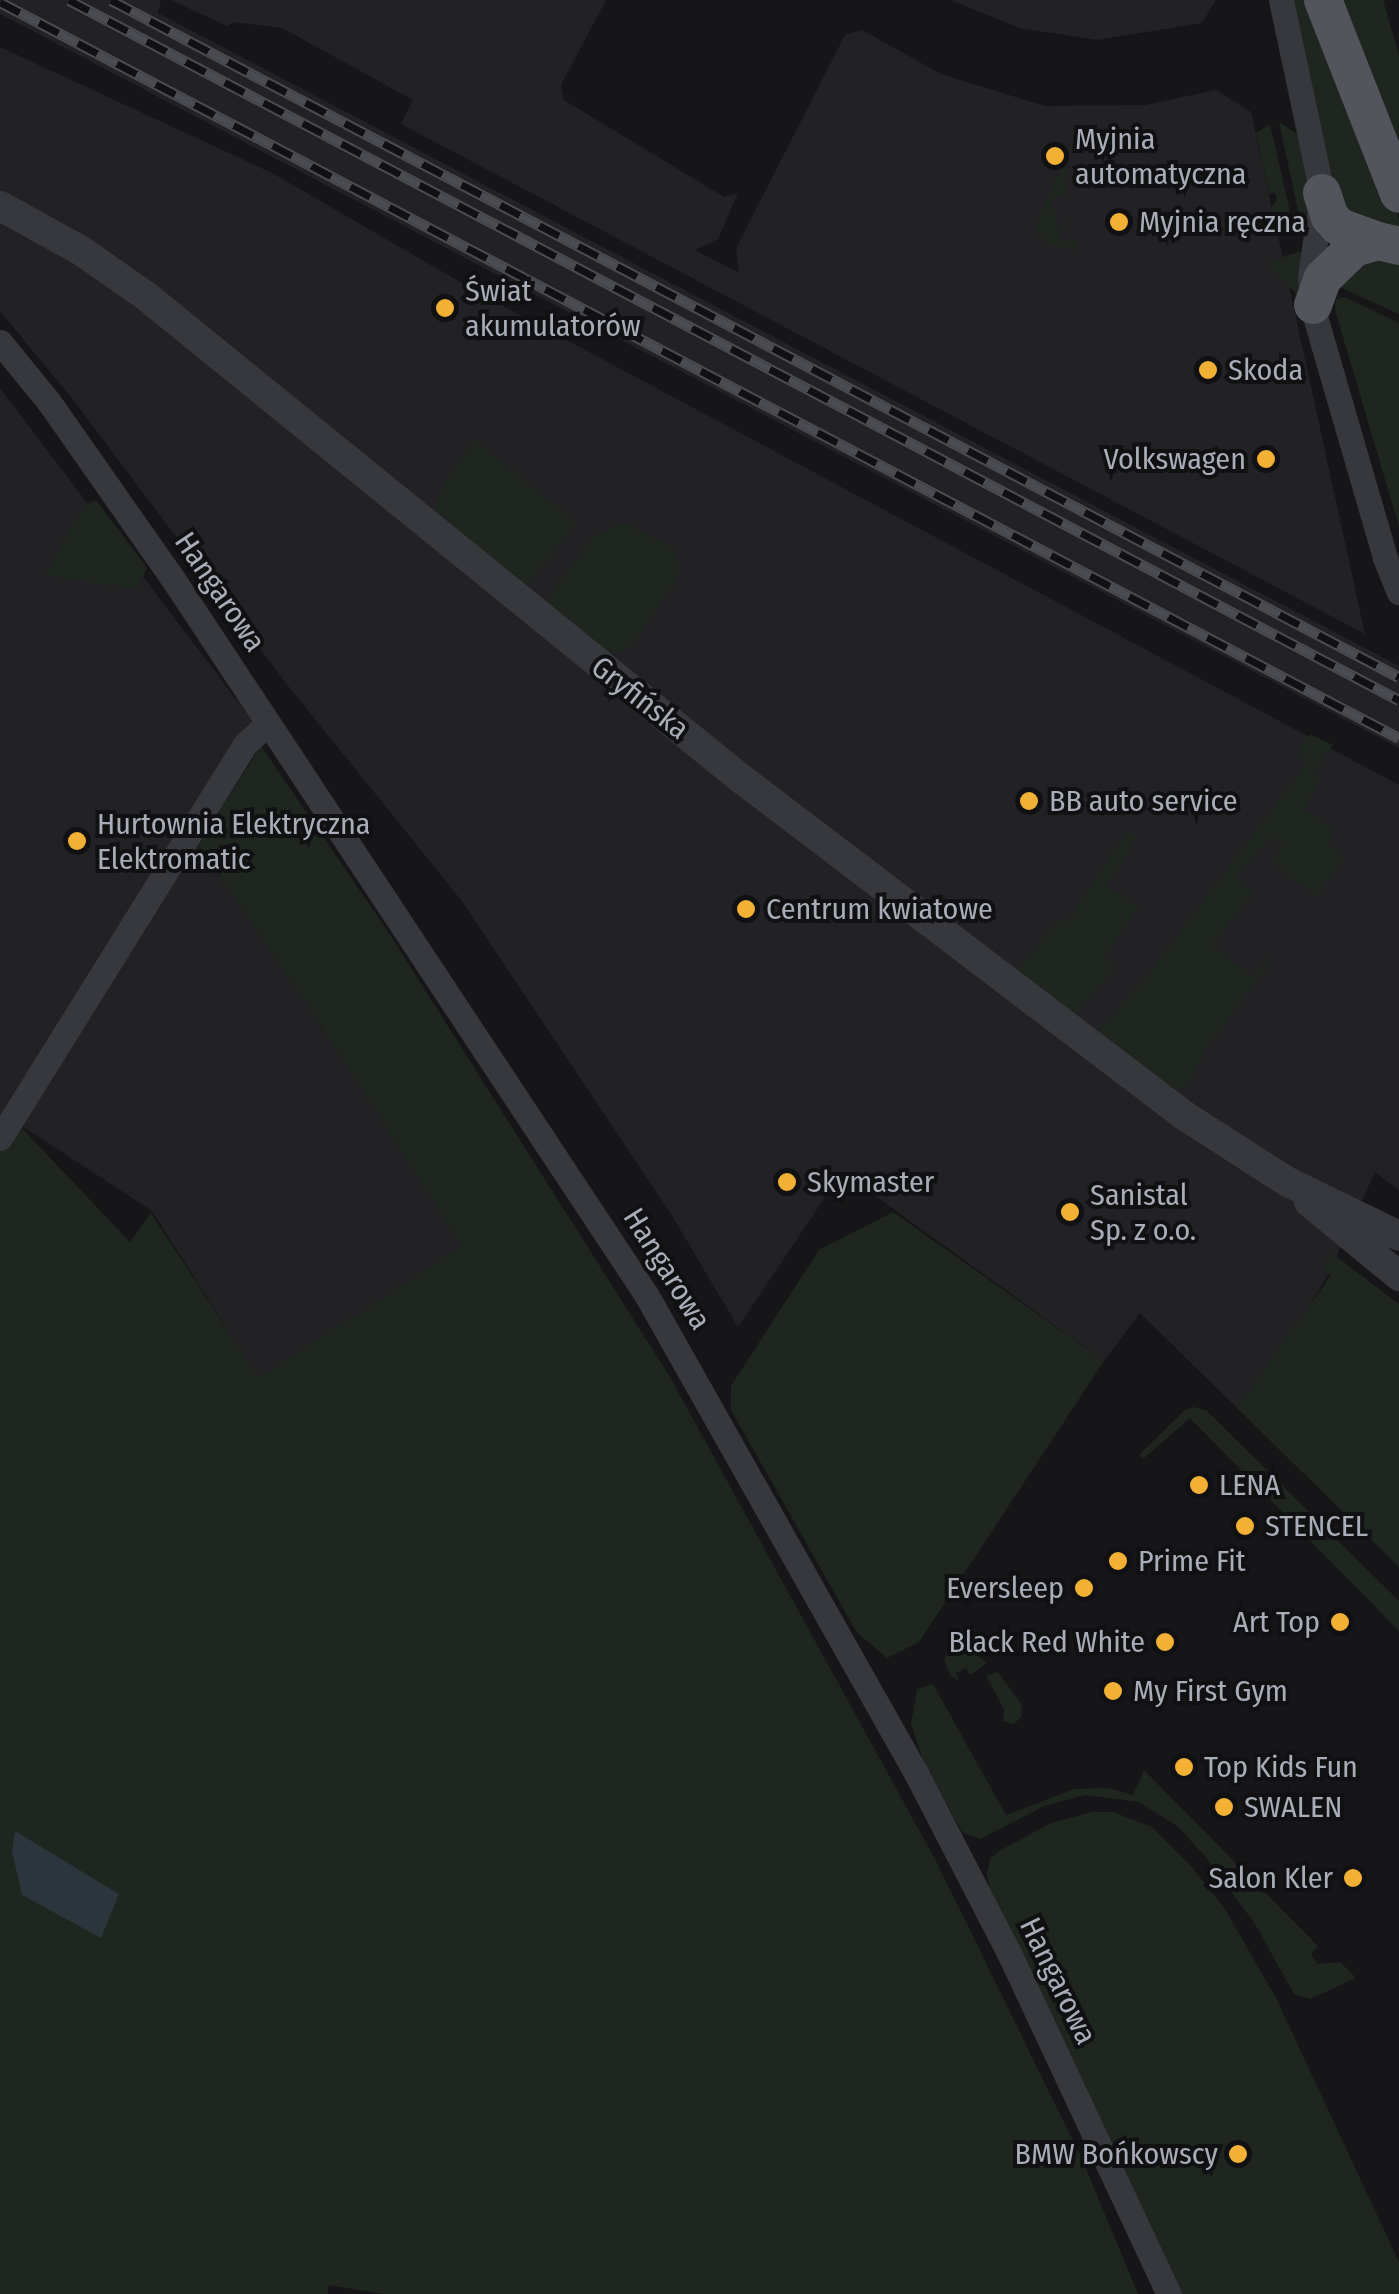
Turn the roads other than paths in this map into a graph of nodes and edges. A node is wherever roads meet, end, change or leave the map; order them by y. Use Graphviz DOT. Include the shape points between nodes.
graph roads {
  1 [pos="1281,0"];
  2 [pos="1323,0"];
  3 [pos="1322,193"];
  4 [pos="1399,194"];
  5 [pos="0,206"];
  6 [pos="1388,244"];
  7 [pos="1313,305"];
  8 [pos="0,342"];
  9 [pos="1399,592"];
  10 [pos="268,723"];
  11 [pos="0,1138"];
  12 [pos="1288,1182"];
  13 [pos="1399,1236"];
  14 [pos="1399,1276"];
  15 [pos="1170,2294"];
  1 -- 3 [label="street"];
  2 -- 4 [label="main road"];
  3 -- 6 [label="main road" via="1339,227"];
  3 -- 7 [label="street" via="1310,276"];
  5 -- 12 [label="street, Gryfińska" via="146,296 740,777 1161,1098"];
  6 -- 7 [label="main road" via="1354,248 1320,283"];
  7 -- 9 [label="street"];
  8 -- 10 [label="street, Hangarowa" via="92,462"];
  10 -- 11 [label="street" via="245,744"];
  10 -- 15 [label="street, Hangarowa" via="676,1345 962,1860"];
  12 -- 13 [label="street, Gryfińska"];
  12 -- 14 [label="street, Gryfińska"];
}
